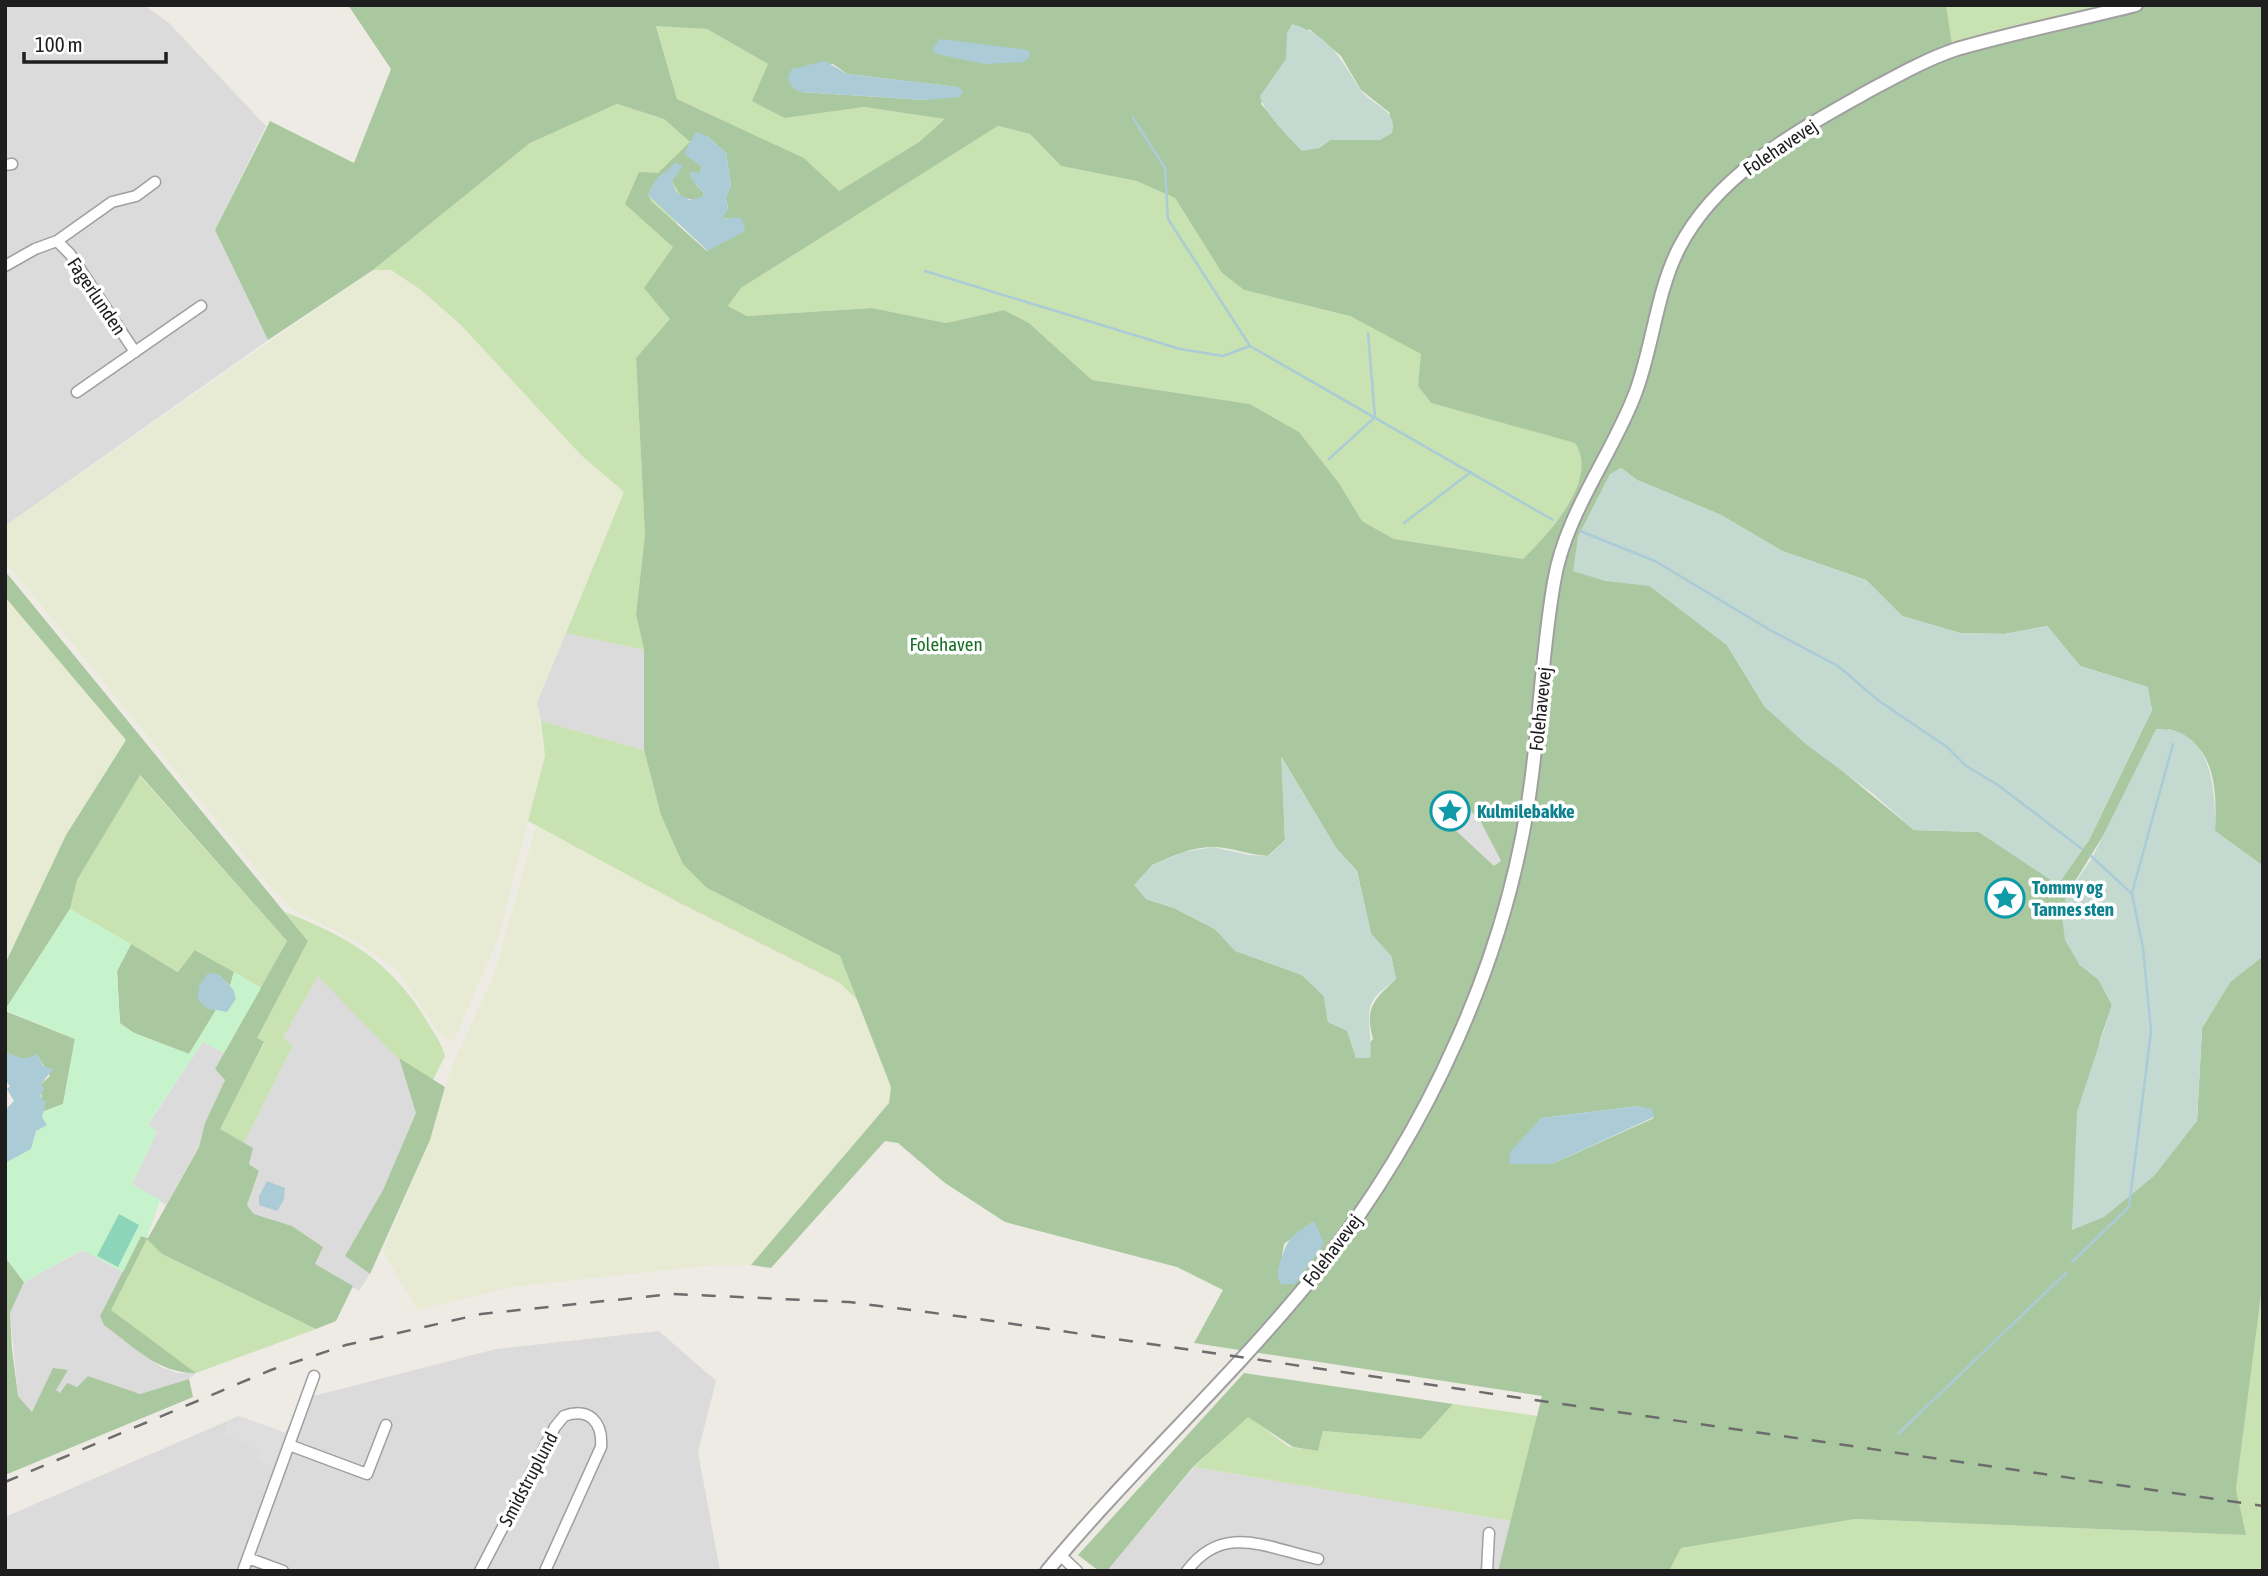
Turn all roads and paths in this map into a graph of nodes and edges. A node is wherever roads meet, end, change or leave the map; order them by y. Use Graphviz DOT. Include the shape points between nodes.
graph roads {
  1 [pos="2136,5"];
  2 [pos="155,182"];
  3 [pos="57,241"];
  4 [pos="5,266"];
  5 [pos="201,306"];
  6 [pos="135,352"];
  7 [pos="77,392"];
  8 [pos="314,1376"];
  9 [pos="386,1425"];
  10 [pos="289,1445"];
  11 [pos="1489,1533"];
  12 [pos="1060,1555"];
  13 [pos="248,1558"];
  14 [pos="1318,1559"];
  15 [pos="243,1571"];
  16 [pos="283,1571"];
  17 [pos="480,1571"];
  18 [pos="545,1571"];
  19 [pos="1047,1571"];
  20 [pos="1077,1571"];
  21 [pos="1187,1571"];
  22 [pos="1487,1571"];
  1 -- 12 [label="street, Folehavevej" via="1956,50 1916,65 1773,147 1735,178 1681,244 1635,393 1559,557 1532,781 1513,874 1475,998 1446,1063 1386,1174 1313,1277"];
  2 -- 3 [label="street, Fagerlunden" via="136,196 112,202"];
  3 -- 4 [label="street, Fagerlunden"];
  3 -- 6 [label="street, Fagerlunden"];
  5 -- 6 [label="street, Fagerlunden"];
  6 -- 7 [label="street, Fagerlunden"];
  8 -- 10 [label="street"];
  9 -- 10 [label="street" via="367,1474"];
  10 -- 13 [label="street"];
  11 -- 22 [label="street"];
  12 -- 19 [label="street, Folehavevej"];
  12 -- 20 [label="street"];
  13 -- 15 [label="street"];
  13 -- 16 [label="street"];
  14 -- 21 [label="street" via="1228,1541 1207,1549"];
  17 -- 18 [label="street, Smidstruplund" via="555,1427 564,1416 585,1413 596,1420 602,1432 601,1447"];
}
